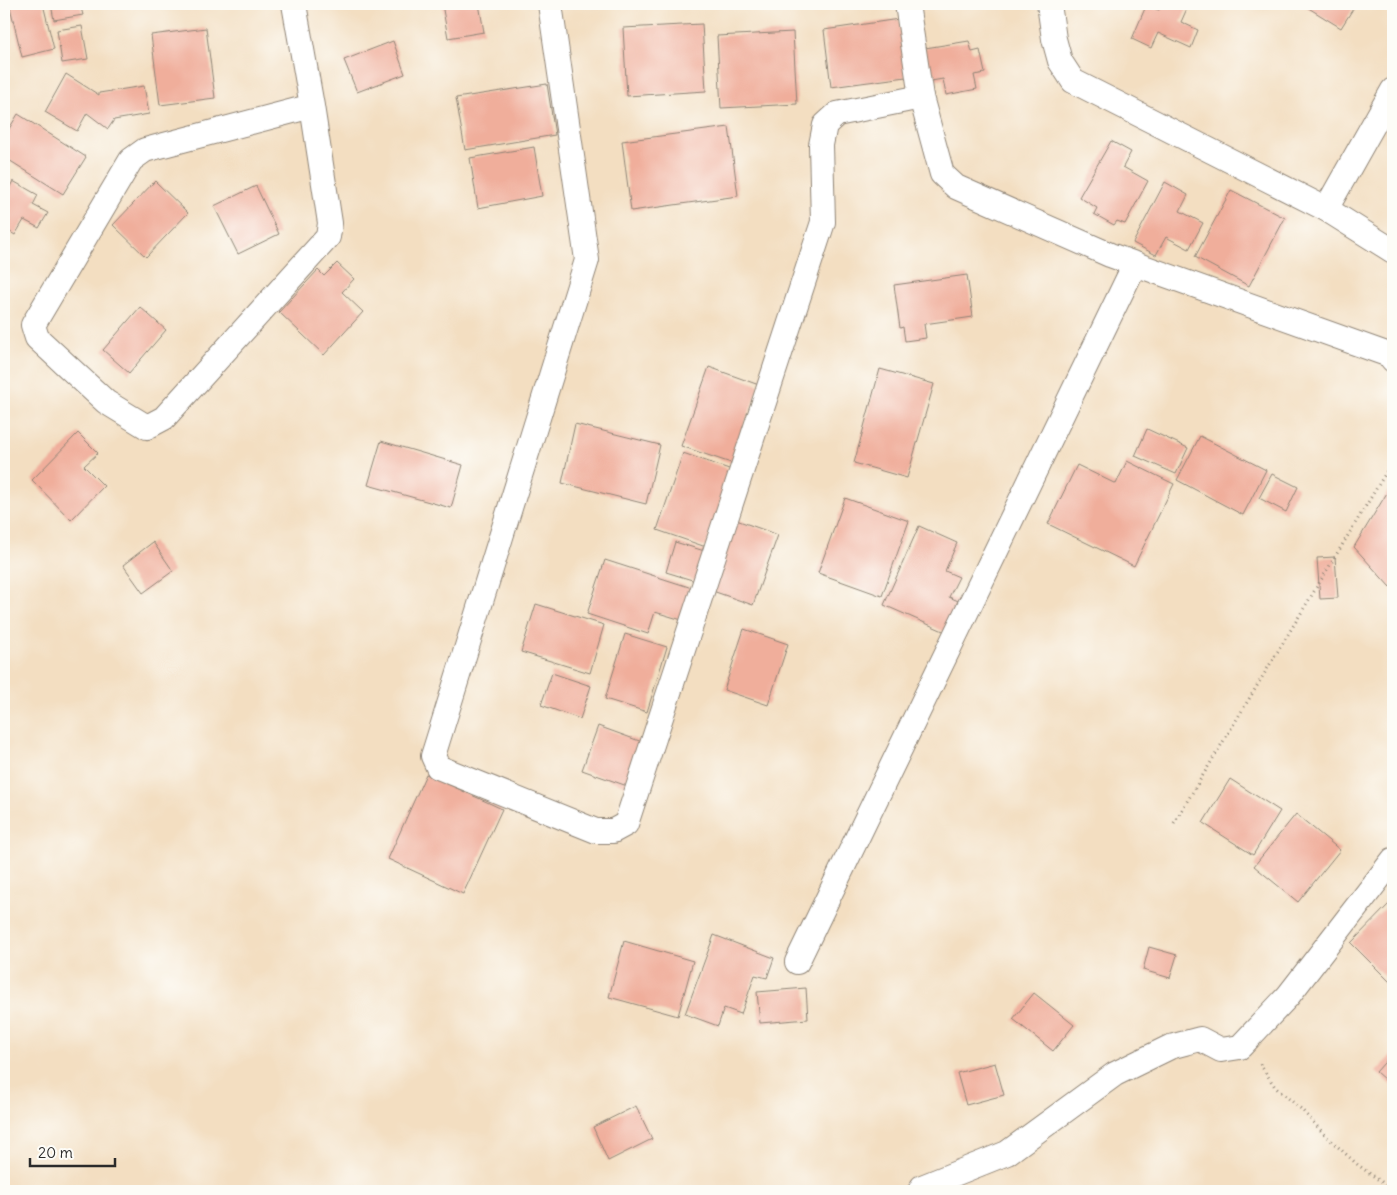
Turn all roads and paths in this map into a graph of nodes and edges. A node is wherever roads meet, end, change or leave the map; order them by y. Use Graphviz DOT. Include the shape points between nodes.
graph roads {
  1 [pos="294,4"];
  2 [pos="550,4"];
  3 [pos="907,4"];
  4 [pos="1049,4"];
  5 [pos="1393,90"];
  6 [pos="921,98"];
  7 [pos="312,106"];
  8 [pos="1326,209"];
  9 [pos="1393,251"];
  10 [pos="1135,264"];
  11 [pos="1393,360"];
  12 [pos="1393,461"];
  13 [pos="1174,823"];
  14 [pos="1393,860"];
  15 [pos="797,962"];
  16 [pos="1245,1041"];
  17 [pos="1393,1190"];
  18 [pos="920,1191"];
  1 -- 7 [label="street"];
  2 -- 6 [label="street" via="587,260 433,756 438,767 596,831 613,831 626,824 823,222 821,145 825,125 837,114"];
  3 -- 6 [label="street"];
  4 -- 8 [label="street" via="1060,61 1073,81"];
  5 -- 8 [label="street"];
  6 -- 10 [label="street" via="942,174 956,187"];
  7 -- 7 [label="street" via="330,223 328,237 164,418 148,426 106,402 36,338 33,326 131,160 145,150"];
  8 -- 9 [label="street"];
  10 -- 11 [label="street" via="1389,355"];
  10 -- 15 [label="street"];
  12 -- 13 [label="path"];
  14 -- 16 [label="street" via="1288,996"];
  16 -- 17 [label="path" via="1275,1087 1358,1165"];
  16 -- 18 [label="street" via="1240,1047 1221,1050 1200,1039 1170,1047 1115,1074 1008,1153 922,1187"];
}
